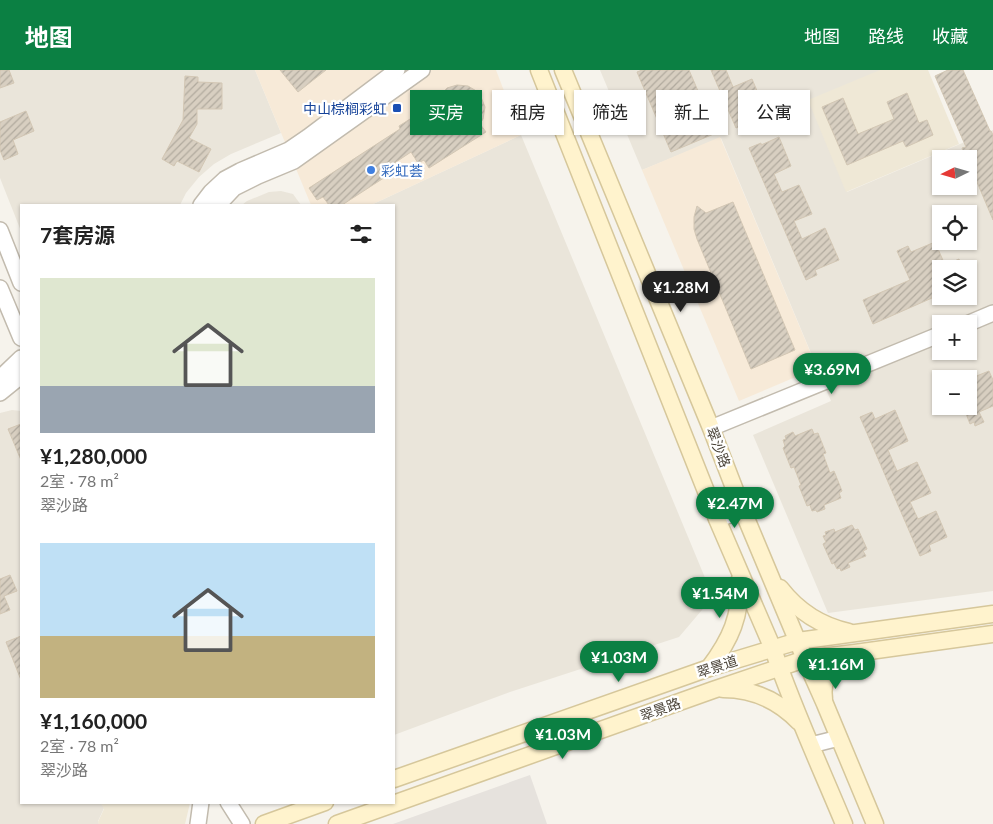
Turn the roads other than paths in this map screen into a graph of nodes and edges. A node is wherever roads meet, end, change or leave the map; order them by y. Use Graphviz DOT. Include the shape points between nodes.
graph roads {
  1 [pos="398,70"];
  2 [pos="422,70"];
  3 [pos="539,70"];
  4 [pos="563,70"];
  5 [pos="371,98"];
  6 [pos="202,204"];
  7 [pos="219,204"];
  8 [pos="0,230"];
  9 [pos="20,280"];
  10 [pos="0,288"];
  11 [pos="993,313"];
  12 [pos="977,320"];
  13 [pos="20,336"];
  14 [pos="932,338"];
  15 [pos="20,359"];
  16 [pos="20,377"];
  17 [pos="0,378"];
  18 [pos="0,393"];
  19 [pos="711,428"];
  20 [pos="743,511"];
  21 [pos="718,519"];
  22 [pos="768,569"];
  23 [pos="739,572"];
  24 [pos="993,614"];
  25 [pos="856,633"];
  26 [pos="993,634"];
  27 [pos="798,642"];
  28 [pos="773,649"];
  29 [pos="855,653"];
  30 [pos="805,659"];
  31 [pos="779,667"];
  32 [pos="709,668"];
  33 [pos="714,690"];
  34 [pos="825,704"];
  35 [pos="804,728"];
  36 [pos="839,738"];
  37 [pos="811,745"];
  38 [pos="395,778"];
  39 [pos="395,803"];
  40 [pos="201,804"];
  41 [pos="229,804"];
  42 [pos="319,804"];
  43 [pos="393,804"];
  44 [pos="198,824"];
  45 [pos="242,824"];
  46 [pos="264,824"];
  47 [pos="337,824"];
  48 [pos="844,824"];
  49 [pos="875,824"];
  1 -- 5 [label="street"];
  2 -- 5 [label="street"];
  3 -- 21 [label="main road, 翠沙路"];
  4 -- 19 [label="main road, 翠沙路"];
  5 -- 6 [label="street" via="289,150 225,179"];
  5 -- 7 [label="street" via="294,161 234,188"];
  8 -- 9 [label="street"];
  10 -- 13 [label="street"];
  11 -- 12 [label="street"];
  14 -- 19 [label="street"];
  15 -- 17 [label="street"];
  16 -- 18 [label="street"];
  19 -- 20 [label="main road, 翠沙路"];
  20 -- 21 [label="street"];
  20 -- 22 [label="main road, 翠沙路"];
  21 -- 23 [label="main road, 翠沙路"];
  22 -- 25 [label="main road" via="798,607 825,624"];
  22 -- 27 [label="main road, 翠沙路"];
  23 -- 28 [label="main road, 翠沙路"];
  23 -- 32 [label="main road" via="740,592 734,626 722,652"];
  24 -- 25 [label="main road, 翠景道"];
  25 -- 27 [label="main road, 翠景道"];
  26 -- 29 [label="main road, 翠景路"];
  27 -- 28 [label="main road, 翠景道"];
  27 -- 30 [label="main road, 翠沙路"];
  28 -- 31 [label="main road, 翠沙路"];
  28 -- 32 [label="main road, 翠景道"];
  29 -- 30 [label="main road, 翠景路"];
  29 -- 34 [label="main road" via="838,661 827,676"];
  30 -- 31 [label="main road, 翠景路"];
  30 -- 34 [label="main road, 翠沙路"];
  31 -- 33 [label="main road, 翠景路"];
  31 -- 35 [label="main road, 翠沙路"];
  32 -- 38 [label="main road, 翠景道"];
  33 -- 35 [label="main road" via="734,689 773,701"];
  33 -- 39 [label="main road, 翠景路"];
  34 -- 36 [label="main road, 翠沙路"];
  35 -- 37 [label="main road, 翠沙路"];
  36 -- 37 [label="street"];
  36 -- 49 [label="main road, 翠沙路"];
  37 -- 48 [label="main road, 翠沙路"];
  40 -- 44 [label="street"];
  41 -- 45 [label="street"];
  42 -- 46 [label="main road"];
  43 -- 47 [label="main road, 翠景路"];
}
